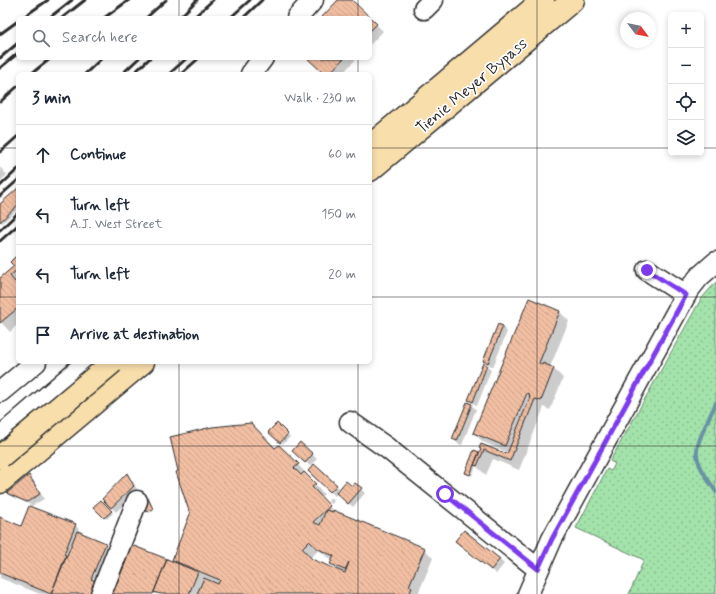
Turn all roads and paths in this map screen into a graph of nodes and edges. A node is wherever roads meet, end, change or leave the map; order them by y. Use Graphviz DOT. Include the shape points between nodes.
graph roads {
  1 [pos="313,0"];
  2 [pos="543,0"];
  3 [pos="573,0"];
  4 [pos="299,16"];
  5 [pos="262,60"];
  6 [pos="482,64"];
  7 [pos="252,72"];
  8 [pos="372,145"];
  9 [pos="372,168"];
  10 [pos="716,262"];
  11 [pos="647,270"];
  12 [pos="686,295"];
  13 [pos="34,364"];
  14 [pos="85,364"];
  15 [pos="96,364"];
  16 [pos="111,364"];
  17 [pos="141,364"];
  18 [pos="0,392"];
  19 [pos="350,422"];
  20 [pos="0,437"];
  21 [pos="0,457"];
  22 [pos="0,481"];
  23 [pos="137,501"];
  24 [pos="538,569"];
  25 [pos="101,594"];
  26 [pos="528,594"];
  1 -- 4 [label="street"];
  2 -- 6 [label="main road, Tienie Meyer Bypass"];
  3 -- 6 [label="main road, Tienie Meyer Bypass"];
  5 -- 7 [label="street"];
  6 -- 8 [label="main road, Tienie Meyer Bypass"];
  6 -- 9 [label="main road, Tienie Meyer Bypass"];
  10 -- 12 [label="street" via="699,277"];
  11 -- 12 [label="street"];
  12 -- 24 [label="street"];
  13 -- 18 [label="street"];
  14 -- 20 [label="street"];
  15 -- 22 [label="street" via="111,384 109,387"];
  16 -- 21 [label="main road, bridge"];
  17 -- 22 [label="main road"];
  19 -- 24 [label="street"];
  23 -- 25 [label="street"];
  24 -- 26 [label="street"];
}
